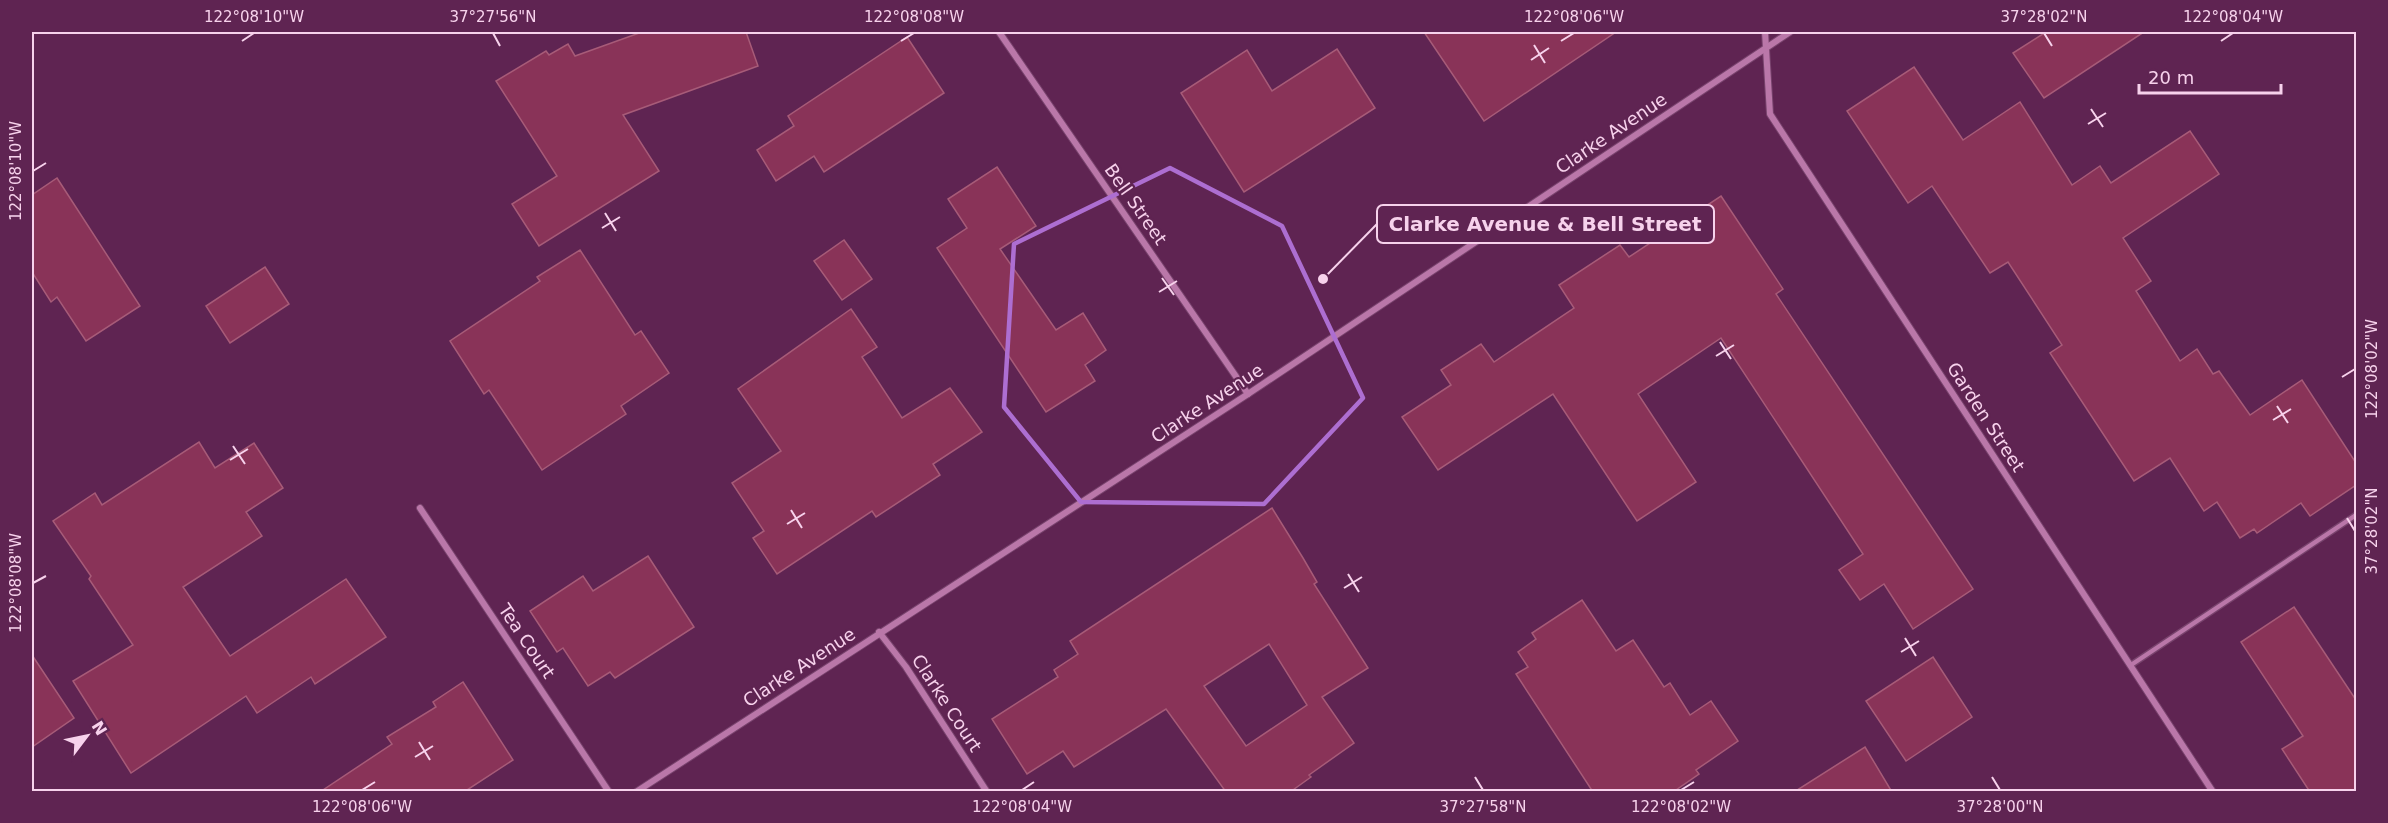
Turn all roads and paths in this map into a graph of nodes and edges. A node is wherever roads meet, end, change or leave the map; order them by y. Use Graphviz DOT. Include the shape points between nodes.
graph roads {
  1 [pos="999,32"];
  2 [pos="1765,32"];
  3 [pos="1790,32"];
  4 [pos="1766,47"];
  5 [pos="1248,394"];
  6 [pos="420,508"];
  7 [pos="2356,515"];
  8 [pos="879,632"];
  9 [pos="2131,665"];
  10 [pos="609,792"];
  11 [pos="636,792"];
  12 [pos="987,792"];
  13 [pos="2213,792"];
  1 -- 5 [label="street, Bell Street"];
  2 -- 4 [label="street, Garden Street"];
  3 -- 4 [label="street, Clarke Avenue"];
  4 -- 5 [label="street, Clarke Avenue"];
  4 -- 9 [label="street, Garden Street" via="1770,114"];
  5 -- 8 [label="street, Clarke Avenue"];
  6 -- 10 [label="street, Tea Court"];
  7 -- 9 [label="lane"];
  8 -- 11 [label="street, Clarke Avenue"];
  8 -- 12 [label="street, Clarke Court"];
  9 -- 13 [label="street, Garden Street"];
}
